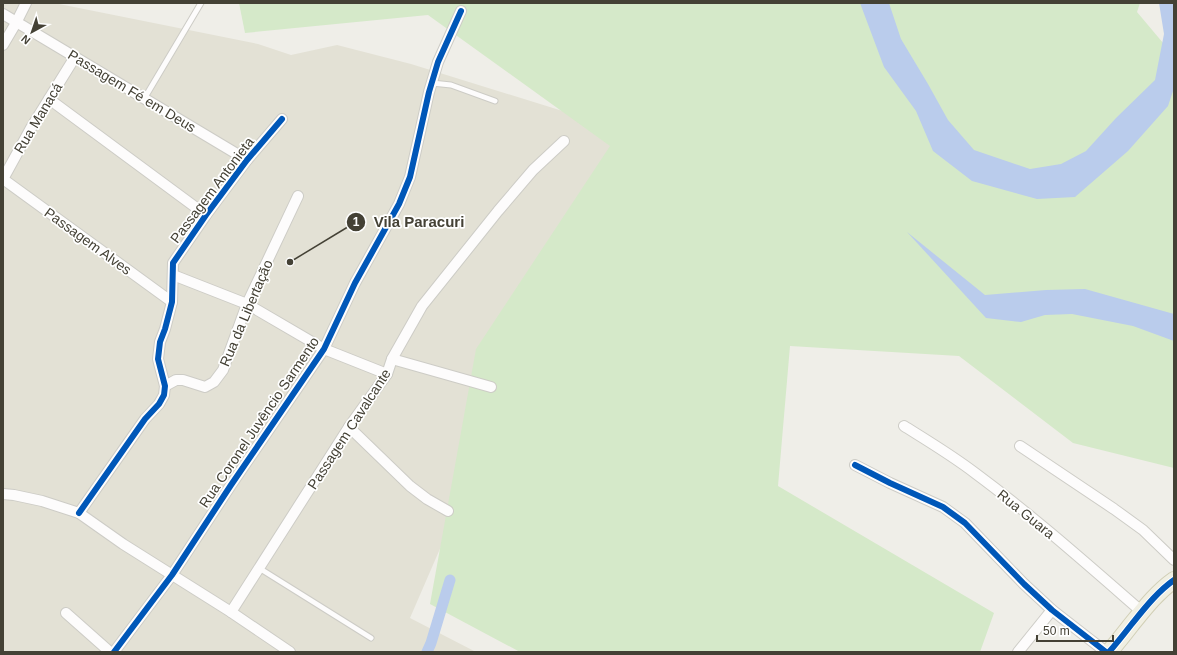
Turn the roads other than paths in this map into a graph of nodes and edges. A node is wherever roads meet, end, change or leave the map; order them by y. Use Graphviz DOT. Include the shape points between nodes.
graph roads {
  1 [pos="26,3"];
  2 [pos="201,3"];
  3 [pos="461,11"];
  4 [pos="3,14"];
  5 [pos="16,23"];
  6 [pos="3,45"];
  7 [pos="75,57"];
  8 [pos="432,83"];
  9 [pos="49,99"];
  10 [pos="144,99"];
  11 [pos="495,101"];
  12 [pos="282,119"];
  13 [pos="564,141"];
  14 [pos="247,160"];
  15 [pos="3,179"];
  16 [pos="298,196"];
  17 [pos="206,215"];
  18 [pos="173,276"];
  19 [pos="172,302"];
  20 [pos="247,304"];
  21 [pos="324,349"];
  22 [pos="392,359"];
  23 [pos="387,374"];
  24 [pos="165,386"];
  25 [pos="491,387"];
  26 [pos="348,426"];
  27 [pos="904,426"];
  28 [pos="1020,446"];
  29 [pos="855,466"];
  30 [pos="3,494"];
  31 [pos="448,511"];
  32 [pos="79,512"];
  33 [pos="1174,560"];
  34 [pos="260,568"];
  35 [pos="172,575"];
  36 [pos="1174,580"];
  37 [pos="1052,610"];
  38 [pos="1141,611"];
  39 [pos="231,612"];
  40 [pos="66,614"];
  41 [pos="371,638"];
  42 [pos="110,652"];
  43 [pos="114,652"];
  44 [pos="290,652"];
  45 [pos="1018,652"];
  46 [pos="1106,652"];
  47 [pos="1109,652"];
  1 -- 5 [label="street"];
  2 -- 10 [label="lane"];
  3 -- 8 [label="street, Rua Coronel Juvêncio Sarmento" via="438,62"];
  4 -- 5 [label="street, Passagem Fé em Deus"];
  5 -- 6 [label="street"];
  5 -- 7 [label="street, Passagem Fé em Deus"];
  7 -- 9 [label="street, Rua Manacá"];
  7 -- 10 [label="street, Passagem Fé em Deus"];
  8 -- 11 [label="lane" via="451,85"];
  8 -- 21 [label="street, Rua Coronel Juvêncio Sarmento" via="410,177 399,204 354,283"];
  9 -- 15 [label="street, Rua Manacá"];
  9 -- 17 [label="street"];
  10 -- 14 [label="street, Passagem Fé em Deus"];
  12 -- 14 [label="street, Passagem Antonieta"];
  13 -- 22 [label="street, Passagem Cavalcante" via="528,176 422,306"];
  14 -- 17 [label="street, Passagem Antonieta"];
  15 -- 19 [label="street, Passagem Alves"];
  16 -- 20 [label="street, Rua da Libertação"];
  17 -- 18 [label="street, Passagem Antonieta" via="174,263"];
  18 -- 19 [label="street, Passagem Antonieta"];
  18 -- 20 [label="street"];
  19 -- 24 [label="street, Passagem Antonieta" via="160,342 158,359"];
  20 -- 21 [label="street"];
  20 -- 24 [label="street, Rua da Libertação" via="223,370 214,382 205,387 176,380"];
  21 -- 23 [label="street"];
  21 -- 35 [label="street, Rua Coronel Juvêncio Sarmento"];
  22 -- 23 [label="street, Passagem Cavalcante"];
  22 -- 25 [label="street"];
  23 -- 26 [label="street, Passagem Cavalcante"];
  24 -- 32 [label="street" via="159,404 145,419"];
  26 -- 31 [label="street" via="410,486"];
  26 -- 34 [label="street, Passagem Cavalcante"];
  27 -- 38 [label="street, Rua Guara" via="940,448 1021,508"];
  28 -- 33 [label="street" via="1142,530"];
  29 -- 37 [label="street" via="943,507 965,523"];
  30 -- 32 [label="street" via="42,501"];
  32 -- 35 [label="street"];
  34 -- 39 [label="street, Passagem Cavalcante"];
  34 -- 41 [label="lane"];
  35 -- 39 [label="street"];
  35 -- 43 [label="street, Rua Coronel Juvêncio Sarmento"];
  36 -- 38 [label="main road"];
  37 -- 45 [label="street"];
  37 -- 46 [label="street"];
  38 -- 47 [label="main road"];
  39 -- 44 [label="street"];
  40 -- 42 [label="street"];
}
